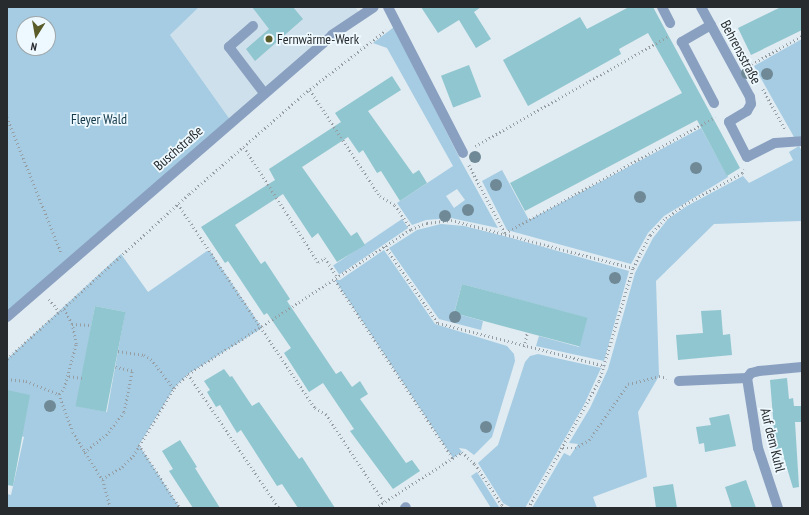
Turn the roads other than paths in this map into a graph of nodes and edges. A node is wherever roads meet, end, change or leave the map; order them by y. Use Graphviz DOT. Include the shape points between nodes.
graph roads {
  1 [pos="374,7"];
  2 [pos="388,7"];
  3 [pos="662,7"];
  4 [pos="701,7"];
  5 [pos="670,23"];
  6 [pos="711,25"];
  7 [pos="253,26"];
  8 [pos="264,93"];
  9 [pos="714,103"];
  10 [pos="802,141"];
  11 [pos="463,152"];
  12 [pos="7,317"];
  13 [pos="802,367"];
  14 [pos="747,378"];
  15 [pos="679,381"];
  16 [pos="778,508"];
  1 -- 8 [label="street, Buschstraße" via="332,35"];
  2 -- 11 [label="street"];
  3 -- 5 [label="street"];
  4 -- 6 [label="street, Behrensstraße"];
  6 -- 9 [label="street" via="682,42"];
  6 -- 10 [label="street, Behrensstraße" via="750,97 751,104 747,111 729,122 747,158 775,144"];
  7 -- 8 [label="street" via="229,47"];
  8 -- 12 [label="street, Buschstraße"];
  13 -- 14 [label="street" via="759,371 751,373"];
  14 -- 15 [label="street"];
  14 -- 16 [label="street, Auf dem Kuhl" via="758,448"];
}
